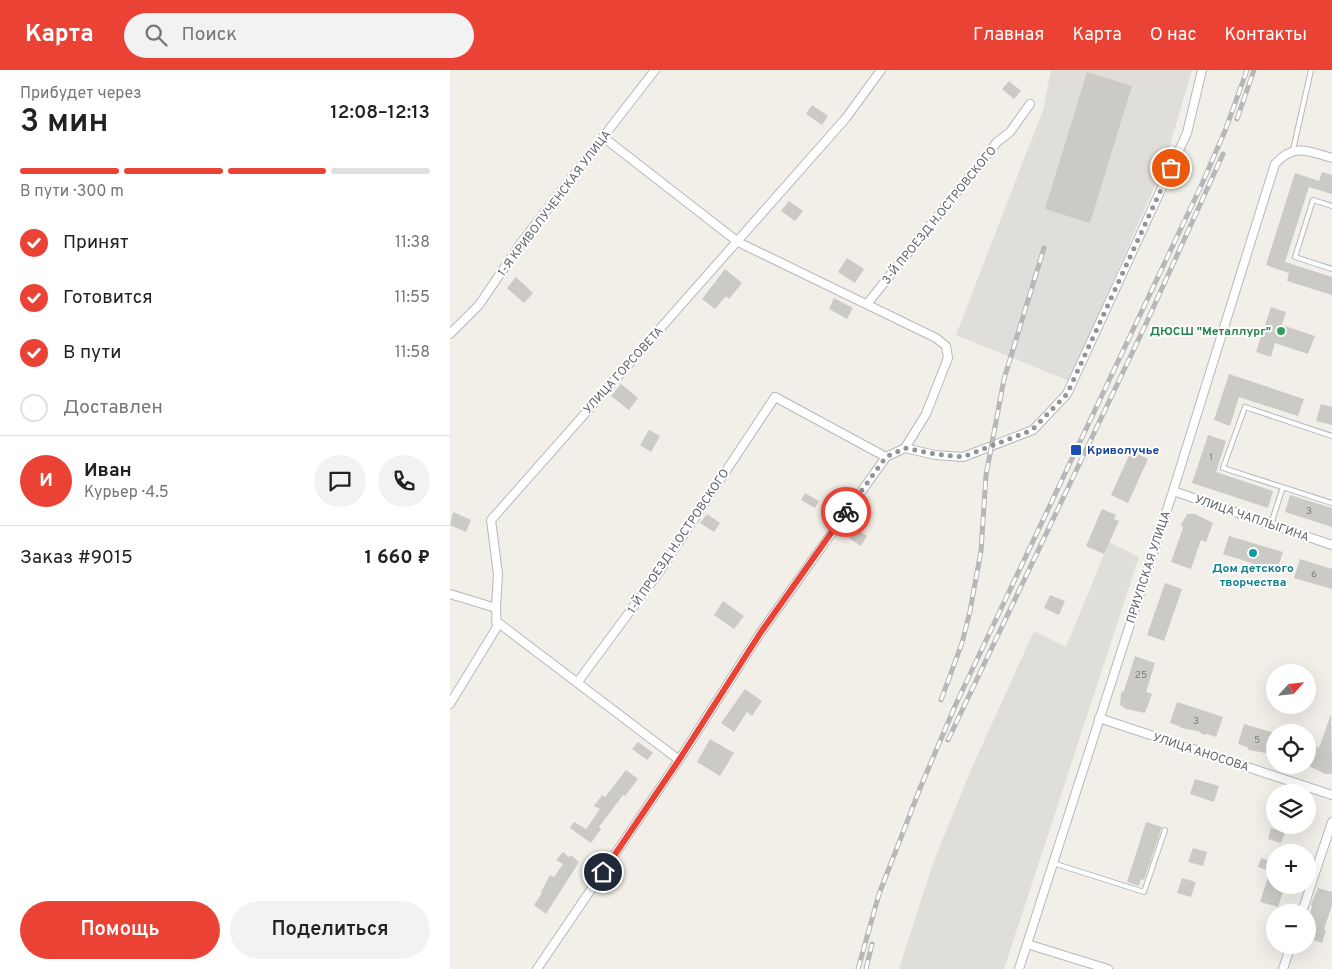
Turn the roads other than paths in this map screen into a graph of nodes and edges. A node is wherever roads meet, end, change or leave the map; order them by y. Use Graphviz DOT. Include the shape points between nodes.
graph roads {
  1 [pos="655,70"];
  2 [pos="881,70"];
  3 [pos="1202,70"];
  4 [pos="1311,70"];
  5 [pos="1030,104"];
  6 [pos="603,137"];
  7 [pos="1293,150"];
  8 [pos="1332,158"];
  9 [pos="1332,206"];
  10 [pos="738,242"];
  11 [pos="1332,269"];
  12 [pos="868,304"];
  13 [pos="450,334"];
  14 [pos="1332,436"];
  15 [pos="905,448"];
  16 [pos="886,457"];
  17 [pos="1283,487"];
  18 [pos="1173,491"];
  19 [pos="1332,503"];
  20 [pos="1271,524"];
  21 [pos="1332,545"];
  22 [pos="450,594"];
  23 [pos="496,608"];
  24 [pos="496,620"];
  25 [pos="577,683"];
  26 [pos="450,704"];
  27 [pos="1099,718"];
  28 [pos="679,760"];
  29 [pos="1332,795"];
  30 [pos="1332,822"];
  31 [pos="1165,830"];
  32 [pos="1052,863"];
  33 [pos="1305,904"];
  34 [pos="1027,944"];
  35 [pos="1288,954"];
  36 [pos="537,969"];
  37 [pos="1019,969"];
  38 [pos="1108,969"];
  39 [pos="1283,969"];
  1 -- 6 [label="street, 1-Я КРИВОЛУЧЕНСКАЯ УЛИЦА"];
  2 -- 10 [label="street, УЛИЦА ГОРСОВЕТА" via="846,118"];
  3 -- 15 [label="street" via="1187,133 1067,394 1032,430 963,457"];
  4 -- 7 [label="lane"];
  5 -- 12 [label="street, 3-Й ПРОЕЗД Н.ОСТРОВСКОГО"];
  6 -- 10 [label="street"];
  6 -- 13 [label="street, 1-Я КРИВОЛУЧЕНСКАЯ УЛИЦА" via="479,305"];
  7 -- 8 [label="street"];
  7 -- 18 [label="street, ПРИУПСКАЯ УЛИЦА" via="1283,154 1274,164"];
  9 -- 11 [label="lane" via="1313,200 1295,257"];
  10 -- 12 [label="street"];
  10 -- 23 [label="street, УЛИЦА ГОРСОВЕТА" via="491,520 498,574"];
  12 -- 15 [label="street" via="946,346 948,358 926,414"];
  14 -- 17 [label="lane" via="1245,406 1223,468"];
  15 -- 16 [label="street"];
  16 -- 25 [label="street, 1-Й ПРОЕЗД Н.ОСТРОВСКОГО" via="775,397 659,572"];
  16 -- 28 [label="street" via="761,632"];
  17 -- 19 [label="lane"];
  17 -- 20 [label="lane"];
  18 -- 20 [label="street, УЛИЦА ЧАПЛЫГИНА"];
  18 -- 27 [label="street, ПРИУПСКАЯ УЛИЦА"];
  20 -- 21 [label="street, УЛИЦА ЧАПЛЫГИНА"];
  22 -- 23 [label="street"];
  23 -- 24 [label="street, УЛИЦА ГОРСОВЕТА"];
  24 -- 25 [label="street"];
  24 -- 26 [label="street, УЛИЦА ГОРСОВЕТА" via="497,627"];
  25 -- 28 [label="street"];
  27 -- 29 [label="street, УЛИЦА АНОСОВА"];
  27 -- 32 [label="street, ПРИУПСКАЯ УЛИЦА"];
  28 -- 36 [label="street"];
  30 -- 33 [label="street"];
  31 -- 32 [label="lane" via="1144,892"];
  32 -- 34 [label="street, ПРИУПСКАЯ УЛИЦА"];
  34 -- 37 [label="street, ПРИУПСКАЯ УЛИЦА"];
  34 -- 38 [label="street"];
  35 -- 39 [label="street"];
}
